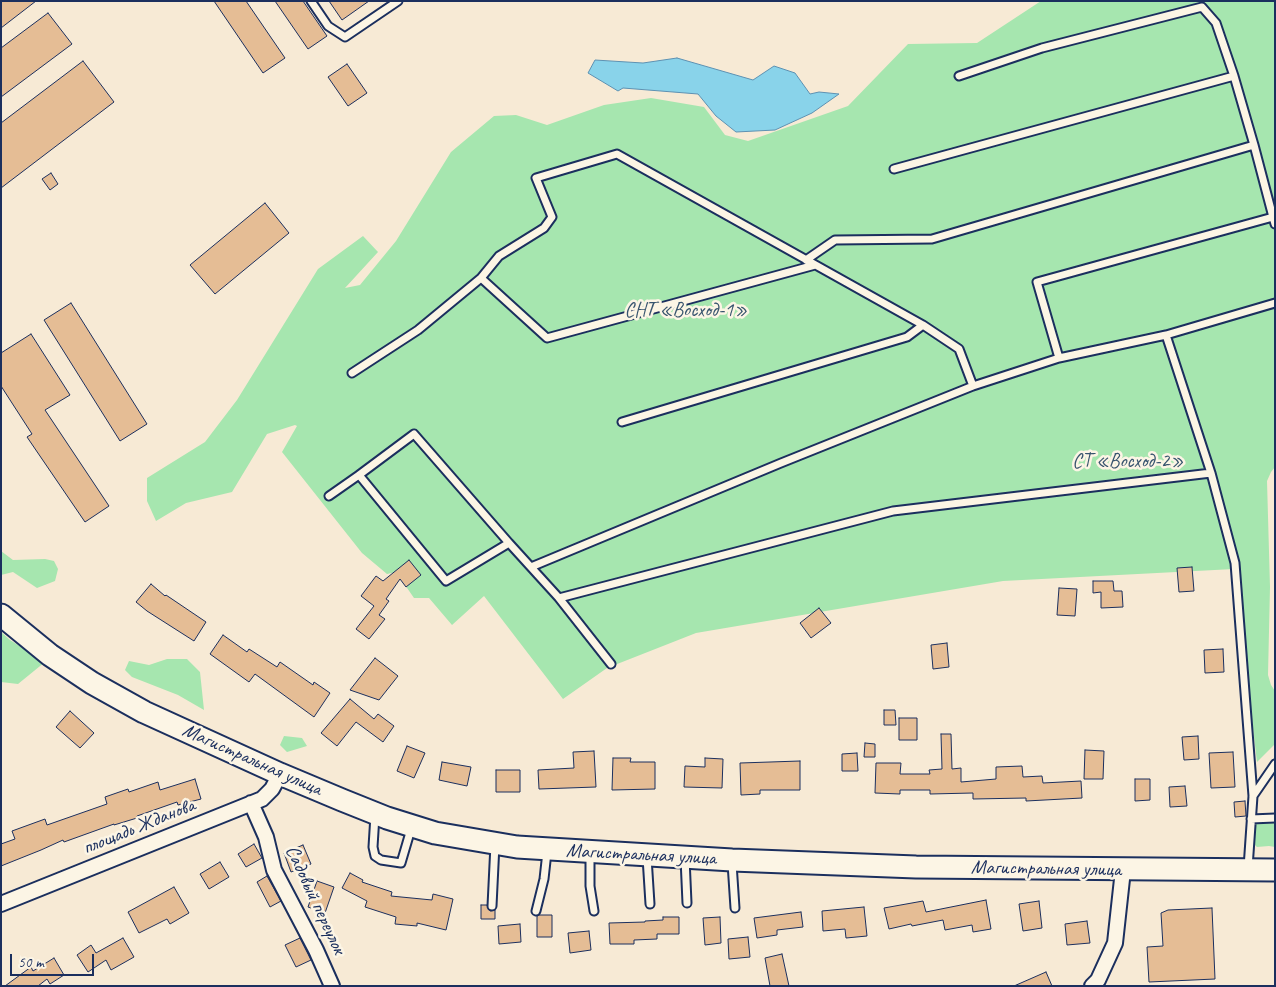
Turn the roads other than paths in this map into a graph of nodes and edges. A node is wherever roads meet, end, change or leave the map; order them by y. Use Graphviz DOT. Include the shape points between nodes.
graph roads {
  1 [pos="311,1"];
  2 [pos="398,1"];
  3 [pos="959,76"];
  4 [pos="1234,76"];
  5 [pos="1254,145"];
  6 [pos="894,169"];
  7 [pos="1274,221"];
  8 [pos="806,260"];
  9 [pos="815,265"];
  10 [pos="481,278"];
  11 [pos="1275,303"];
  12 [pos="923,325"];
  13 [pos="1166,335"];
  14 [pos="1058,358"];
  15 [pos="352,373"];
  16 [pos="973,386"];
  17 [pos="622,422"];
  18 [pos="1211,472"];
  19 [pos="359,475"];
  20 [pos="329,496"];
  21 [pos="509,543"];
  22 [pos="531,567"];
  23 [pos="559,598"];
  24 [pos="1,615"];
  25 [pos="611,664"];
  26 [pos="1275,764"];
  27 [pos="280,774"];
  28 [pos="1253,796"];
  29 [pos="251,803"];
  30 [pos="375,813"];
  31 [pos="1275,818"];
  32 [pos="1251,819"];
  33 [pos="412,826"];
  34 [pos="495,844"];
  35 [pos="547,849"];
  36 [pos="590,852"];
  37 [pos="647,855"];
  38 [pos="685,857"];
  39 [pos="732,860"];
  40 [pos="1123,870"];
  41 [pos="1248,870"];
  42 [pos="1275,870"];
  43 [pos="686,903"];
  44 [pos="1,904"];
  45 [pos="650,904"];
  46 [pos="492,906"];
  47 [pos="735,908"];
  48 [pos="594,910"];
  49 [pos="536,911"];
  50 [pos="332,986"];
  51 [pos="1092,986"];
  1 -- 2 [label="lane" via="328,26 345,37"];
  3 -- 4 [label="lane" via="1042,48 1202,7 1216,23"];
  4 -- 5 [label="lane"];
  4 -- 6 [label="lane"];
  5 -- 7 [label="lane"];
  5 -- 8 [label="lane" via="932,239 835,240"];
  7 -- 14 [label="lane" via="1037,282"];
  8 -- 9 [label="lane"];
  8 -- 10 [label="lane" via="617,154 536,178 552,217 544,228 499,256"];
  9 -- 10 [label="lane" via="547,338"];
  9 -- 12 [label="lane"];
  10 -- 15 [label="lane" via="418,330"];
  11 -- 13 [label="lane"];
  12 -- 16 [label="lane" via="959,349"];
  12 -- 17 [label="lane" via="907,336"];
  13 -- 14 [label="lane"];
  13 -- 18 [label="lane"];
  14 -- 16 [label="lane"];
  16 -- 22 [label="lane"];
  18 -- 23 [label="lane" via="893,511"];
  18 -- 28 [label="lane" via="1235,563"];
  19 -- 20 [label="lane"];
  19 -- 21 [label="lane" via="446,582"];
  19 -- 21 [label="lane" via="414,434"];
  21 -- 22 [label="lane"];
  22 -- 23 [label="lane"];
  23 -- 25 [label="lane"];
  24 -- 27 [label="main road, Магистральная улица" via="50,655 92,683 144,712"];
  26 -- 28 [label="lane"];
  27 -- 29 [label="street, площадь Жданова" via="272,789 262,799"];
  27 -- 30 [label="main road, Магистральная улица"];
  28 -- 32 [label="lane"];
  29 -- 44 [label="street, площадь Жданова"];
  29 -- 50 [label="street, Садовый переулок" via="266,837 274,870"];
  30 -- 33 [label="main road, Магистральная улица"];
  30 -- 33 [label="lane" via="373,847 381,860 401,863"];
  31 -- 32 [label="lane"];
  32 -- 41 [label="lane"];
  33 -- 34 [label="main road, Магистральная улица"];
  34 -- 35 [label="main road, Магистральная улица"];
  34 -- 46 [label="lane"];
  35 -- 36 [label="main road, Магистральная улица"];
  35 -- 49 [label="lane"];
  36 -- 37 [label="main road, Магистральная улица"];
  36 -- 48 [label="lane"];
  37 -- 38 [label="main road, Магистральная улица"];
  37 -- 45 [label="lane"];
  38 -- 39 [label="main road, Магистральная улица"];
  38 -- 43 [label="lane"];
  39 -- 40 [label="main road, Магистральная улица" via="916,868"];
  39 -- 47 [label="lane"];
  40 -- 41 [label="main road, Магистральная улица"];
  40 -- 51 [label="street" via="1116,943"];
  41 -- 42 [label="main road, Магистральная улица"];
}
